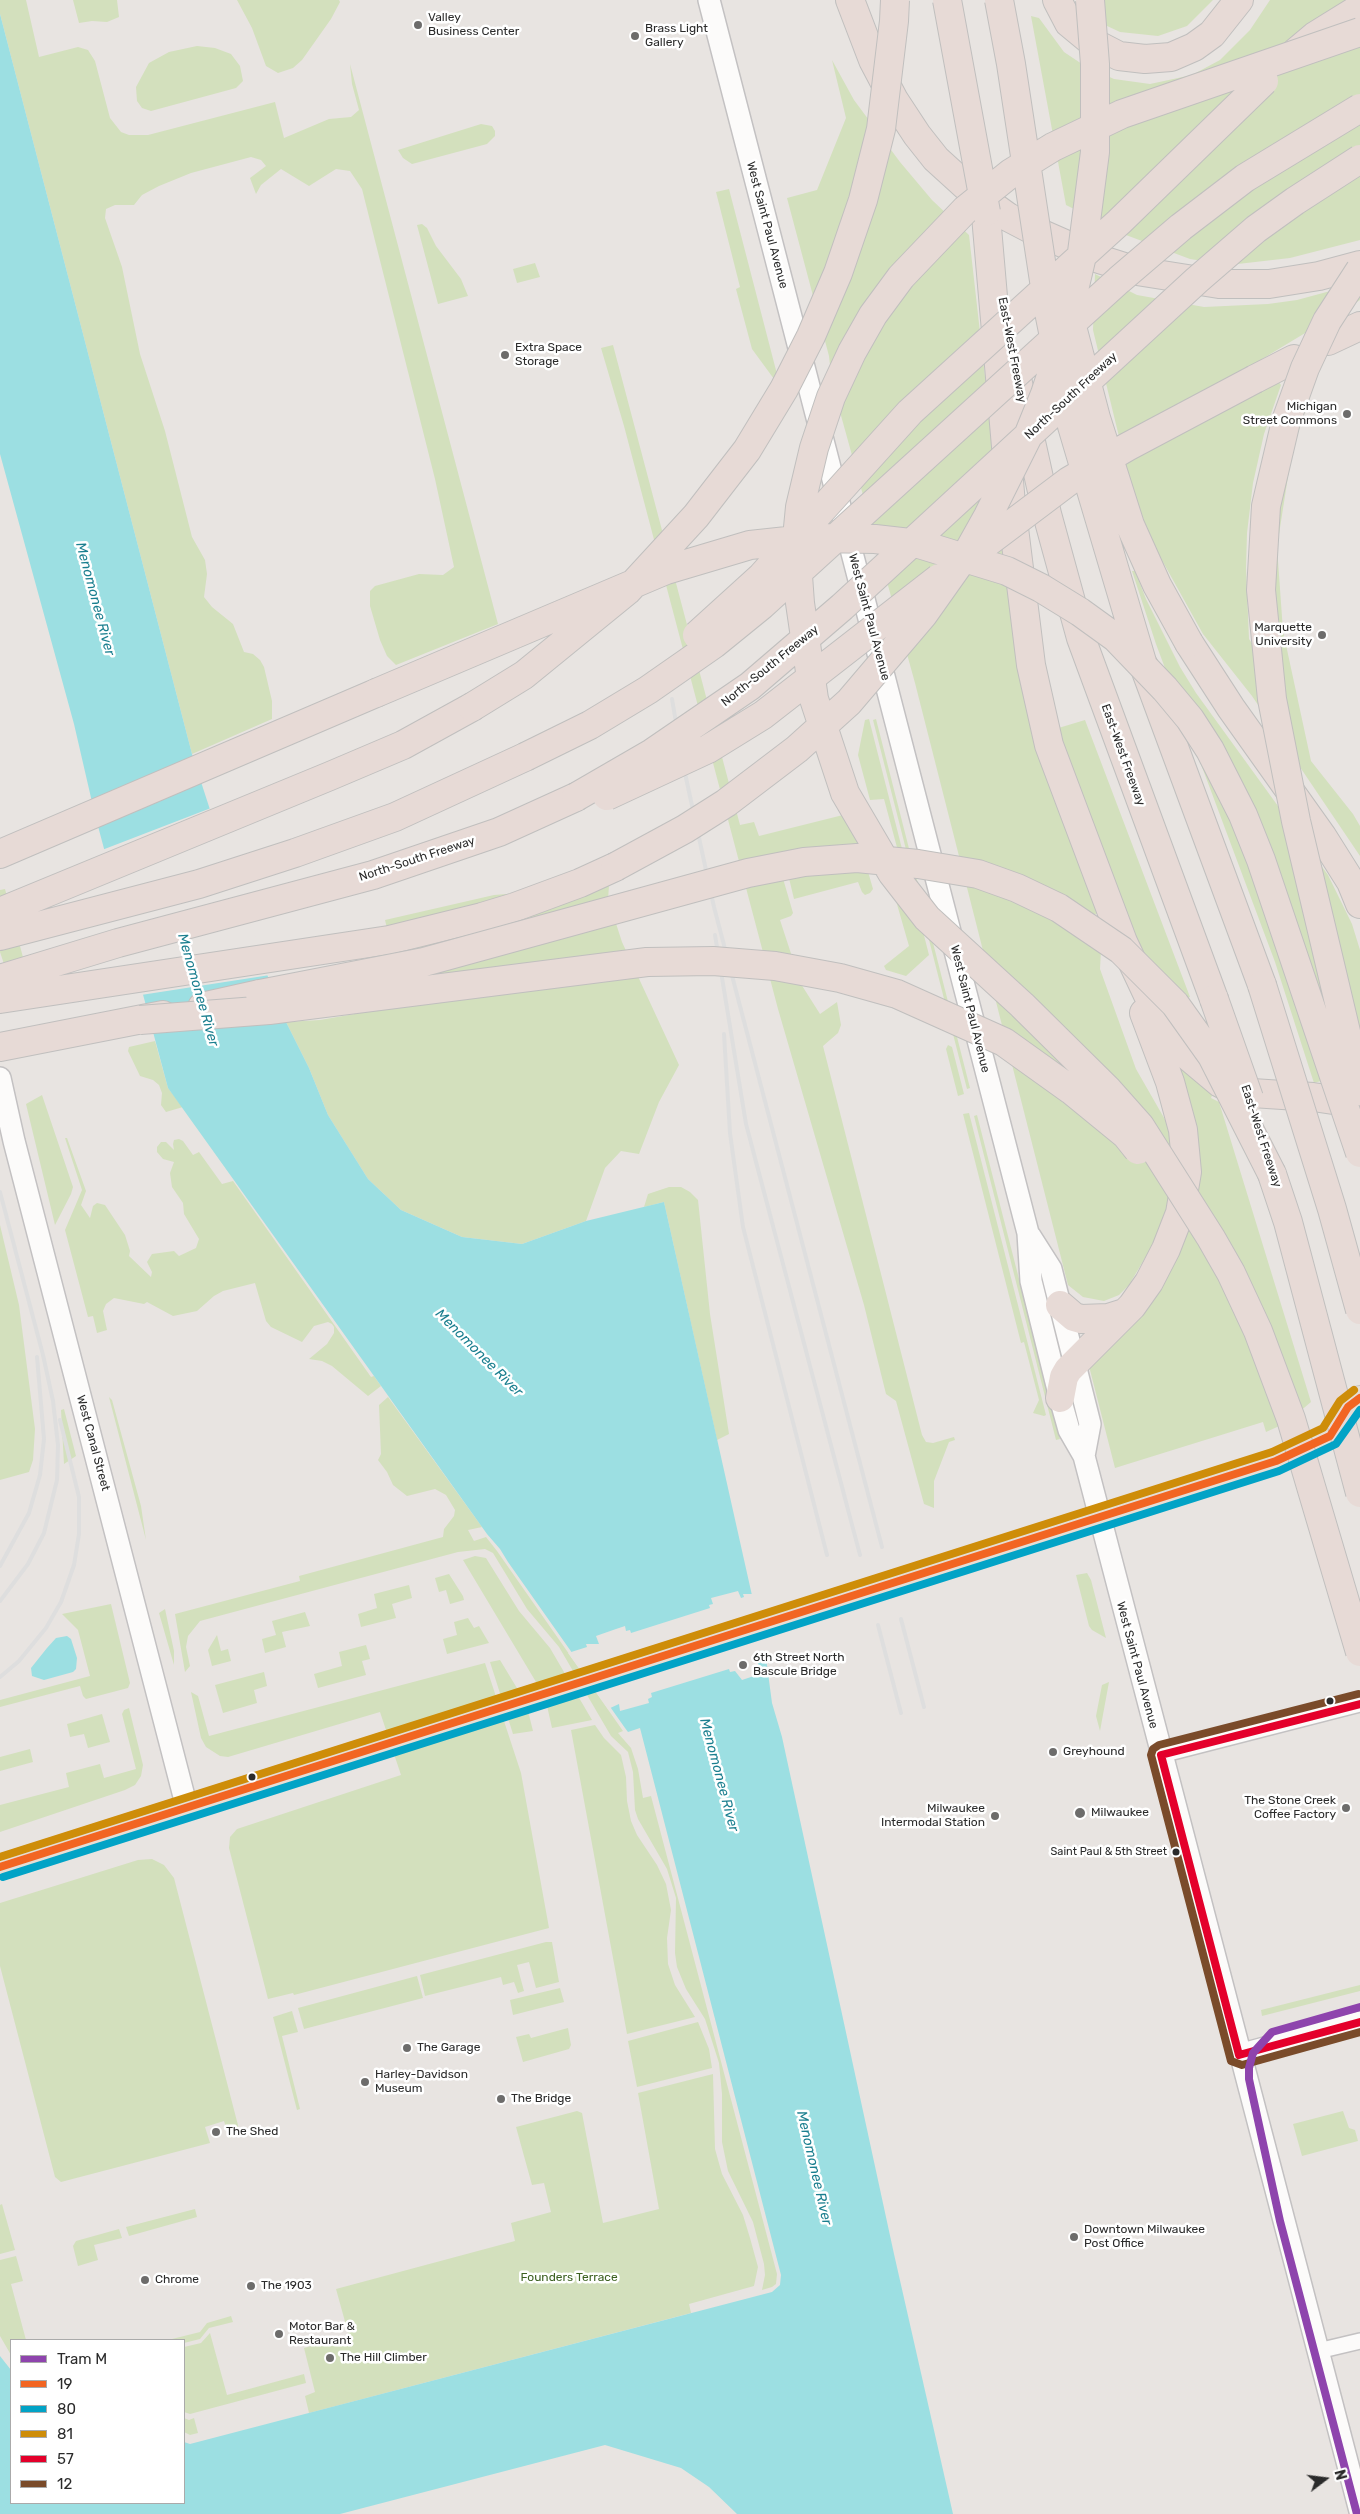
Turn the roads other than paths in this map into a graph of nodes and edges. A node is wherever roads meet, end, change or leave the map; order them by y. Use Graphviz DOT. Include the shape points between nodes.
graph roads {
  1 [pos="708,0"];
  2 [pos="850,0"];
  3 [pos="895,0"];
  4 [pos="946,0"];
  5 [pos="999,0"];
  6 [pos="1057,0"];
  7 [pos="1090,0"];
  8 [pos="1239,0"];
  9 [pos="1360,8"];
  10 [pos="1360,32"];
  11 [pos="1011,64"];
  12 [pos="1360,108"];
  13 [pos="1360,159"];
  14 [pos="986,216"];
  15 [pos="1360,264"];
  16 [pos="1360,270"];
  17 [pos="1360,326"];
  18 [pos="1328,342"];
  19 [pos="1294,359"];
  20 [pos="525,757"];
  21 [pos="576,797"];
  22 [pos="0,854"];
  23 [pos="1360,904"];
  24 [pos="0,912"];
  25 [pos="0,936"];
  26 [pos="1123,942"];
  27 [pos="0,979"];
  28 [pos="0,999"];
  29 [pos="140,1020"];
  30 [pos="0,1047"];
  31 [pos="0,1078"];
  32 [pos="1360,1086"];
  33 [pos="1360,1091"];
  34 [pos="1313,1096"];
  35 [pos="1360,1104"];
  36 [pos="1360,1153"];
  37 [pos="1272,1174"];
  38 [pos="1028,1233"];
  39 [pos="1211,1238"];
  40 [pos="1060,1305"];
  41 [pos="1360,1310"];
  42 [pos="1124,1313"];
  43 [pos="1074,1362"];
  44 [pos="1060,1398"];
  45 [pos="1360,1398"];
  46 [pos="1360,1426"];
  47 [pos="1330,1436"];
  48 [pos="1084,1456"];
  49 [pos="1360,1493"];
  50 [pos="1360,1652"];
  51 [pos="1360,1704"];
  52 [pos="1161,1755"];
  53 [pos="187,1808"];
  54 [pos="0,1867"];
  55 [pos="1360,2022"];
  56 [pos="1240,2055"];
  57 [pos="1360,2341"];
  58 [pos="1318,2351"];
  59 [pos="1360,2511"];
  1 -- 38 [label="street, West Saint Paul Avenue"];
  2 -- 15 [label="highway" via="873,60 917,135 936,159 969,189 1025,225 1099,259 1175,279 1219,284 1269,284 1319,276"];
  3 -- 24 [label="highway, bridge" via="881,129 872,166 838,273 811,336 747,450 696,516 627,591 524,675 402,745"];
  4 -- 14 [label="highway, East-West Freeway, bridge"];
  5 -- 11 [label="highway, bridge"];
  6 -- 8 [label="highway" via="1069,23 1092,42 1119,56 1145,59 1171,57 1194,47 1212,34"];
  7 -- 28 [label="highway, bridge" via="1096,104 1088,221 1074,297 1045,394 1009,476 969,550 923,615 848,702 765,774 685,829 580,883 515,907 389,940"];
  9 -- 20 [label="highway, bridge" via="1315,36 1270,76 1119,222 910,412 762,576 712,623 649,672"];
  10 -- 39 [label="highway, bridge" via="1122,114 1053,147 1011,173 965,210 901,277 873,315 852,352 831,397 814,448 800,507 796,557 814,699 845,793 872,842 892,874 927,918 1022,1005 1140,1126"];
  11 -- 23 [label="highway, bridge" via="1053,252 1096,418 1130,525 1157,585 1189,643 1333,852"];
  11 -- 41 [label="highway, bridge" via="1048,307 1072,426 1144,666 1262,985 1332,1208"];
  12 -- 20 [label="highway, bridge" via="1245,178 1181,227 762,606 714,644 615,710"];
  13 -- 21 [label="highway, North-South Freeway, bridge" via="1256,229 1212,267 842,607 750,686 652,753"];
  14 -- 26 [label="highway, bridge" via="1011,504 1031,665 1045,730"];
  14 -- 37 [label="highway, East-West Freeway, bridge" via="1032,451 1061,570 1096,684 1244,1081"];
  16 -- 33 [label="highway, bridge" via="1327,321 1286,420 1266,506 1261,590 1272,699 1281,746"];
  17 -- 18 [label="highway"];
  19 -- 21 [label="highway, bridge" via="1127,446 1069,481 896,610 787,698 738,730 660,773 604,798"];
  20 -- 25 [label="highway" via="396,817 295,853 190,887"];
  21 -- 27 [label="highway, North-South Freeway" via="499,832 373,875"];
  22 -- 36 [label="highway, bridge" via="666,570 750,546 805,538 839,537 919,544 1007,571 1080,612 1116,638 1140,661 1190,719 1226,779 1261,860"];
  26 -- 34 [label="highway" via="1155,1010 1172,1036 1209,1076 1237,1092"];
  26 -- 42 [label="highway" via="1131,976 1170,1082 1183,1130 1187,1172 1180,1212 1166,1249 1150,1282"];
  29 -- 30 [label="highway"];
  29 -- 37 [label="highway, bridge" via="424,962 748,873 795,864 857,858 918,864 978,874 1017,888 1060,908 1121,950 1175,1004 1212,1056"];
  29 -- 39 [label="highway, bridge" via="269,1010 647,962 715,961 776,966 840,978 897,994 1004,1042 1046,1070 1126,1135"];
  31 -- 53 [label="street, West Canal Street"];
  32 -- 34 [label="highway"];
  34 -- 35 [label="highway"];
  37 -- 49 [label="highway, East-West Freeway, bridge" via="1288,1222"];
  38 -- 40 [label="street, West Saint Paul Avenue" via="1051,1269"];
  38 -- 44 [label="street, West Saint Paul Avenue" via="1031,1281"];
  39 -- 50 [label="highway, bridge" via="1258,1331 1291,1419"];
  40 -- 42 [label="highway" via="1081,1319 1108,1318"];
  40 -- 43 [label="street, West Saint Paul Avenue"];
  42 -- 43 [label="highway"];
  43 -- 44 [label="highway" via="1064,1377"];
  43 -- 48 [label="street, West Saint Paul Avenue" via="1090,1424"];
  44 -- 48 [label="street, West Saint Paul Avenue" via="1069,1430"];
  45 -- 47 [label="main road" via="1348,1407"];
  46 -- 47 [label="main road"];
  47 -- 53 [label="main road, bridge" via="1276,1461"];
  48 -- 52 [label="street, West Saint Paul Avenue"];
  51 -- 52 [label="street"];
  52 -- 56 [label="street, West Saint Paul Avenue"];
  53 -- 54 [label="main road"];
  55 -- 56 [label="street"];
  56 -- 58 [label="street, West Saint Paul Avenue"];
  57 -- 58 [label="street"];
  58 -- 59 [label="street, West Saint Paul Avenue"];
}
